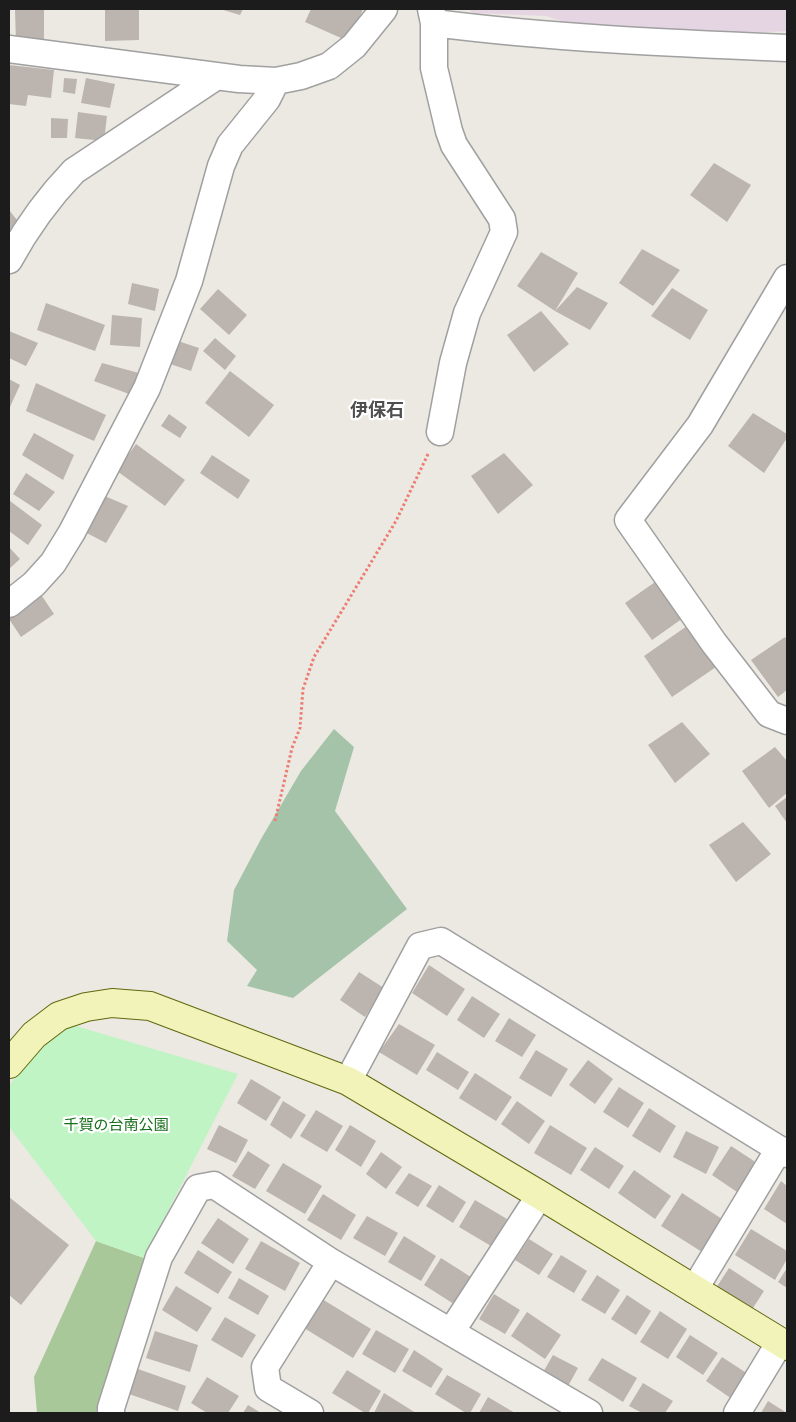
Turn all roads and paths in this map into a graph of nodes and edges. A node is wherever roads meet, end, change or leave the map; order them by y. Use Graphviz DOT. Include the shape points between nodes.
graph roads {
  1 [pos="384,9"];
  2 [pos="433,16"];
  3 [pos="787,48"];
  4 [pos="9,49"];
  5 [pos="217,76"];
  6 [pos="276,81"];
  7 [pos="9,260"];
  8 [pos="787,278"];
  9 [pos="440,432"];
  10 [pos="9,604"];
  11 [pos="781,712"];
  12 [pos="275,821"];
  13 [pos="9,1064"];
  14 [pos="348,1081"];
  15 [pos="783,1152"];
  16 [pos="540,1195"];
  17 [pos="331,1262"];
  18 [pos="694,1290"];
  19 [pos="451,1332"];
  20 [pos="784,1344"];
  21 [pos="111,1413"];
  22 [pos="310,1413"];
  23 [pos="589,1413"];
  24 [pos="737,1413"];
  1 -- 6 [label="street" via="354,46 329,66"];
  2 -- 3 [label="street" via="501,32"];
  2 -- 9 [label="street" via="434,68 449,130 454,144 502,219 504,232 466,313"];
  4 -- 5 [label="street"];
  5 -- 6 [label="street"];
  5 -- 7 [label="street" via="74,171 41,209"];
  6 -- 10 [label="street" via="267,99 230,144 189,281 147,388 53,563"];
  8 -- 11 [label="street" via="700,425 628,520 714,643"];
  9 -- 12 [label="path" via="396,521 314,657 303,689 300,728 292,748"];
  13 -- 14 [label="street" via="34,1035 59,1016 112,1003 150,1006"];
  14 -- 15 [label="street" via="420,946 441,941"];
  14 -- 16 [label="street"];
  15 -- 18 [label="street"];
  16 -- 18 [label="street"];
  16 -- 19 [label="street"];
  17 -- 19 [label="street"];
  17 -- 21 [label="street" via="214,1185 198,1188 159,1257"];
  17 -- 22 [label="street" via="265,1367 268,1388"];
  18 -- 20 [label="street"];
  19 -- 23 [label="street"];
  20 -- 24 [label="street"];
}
